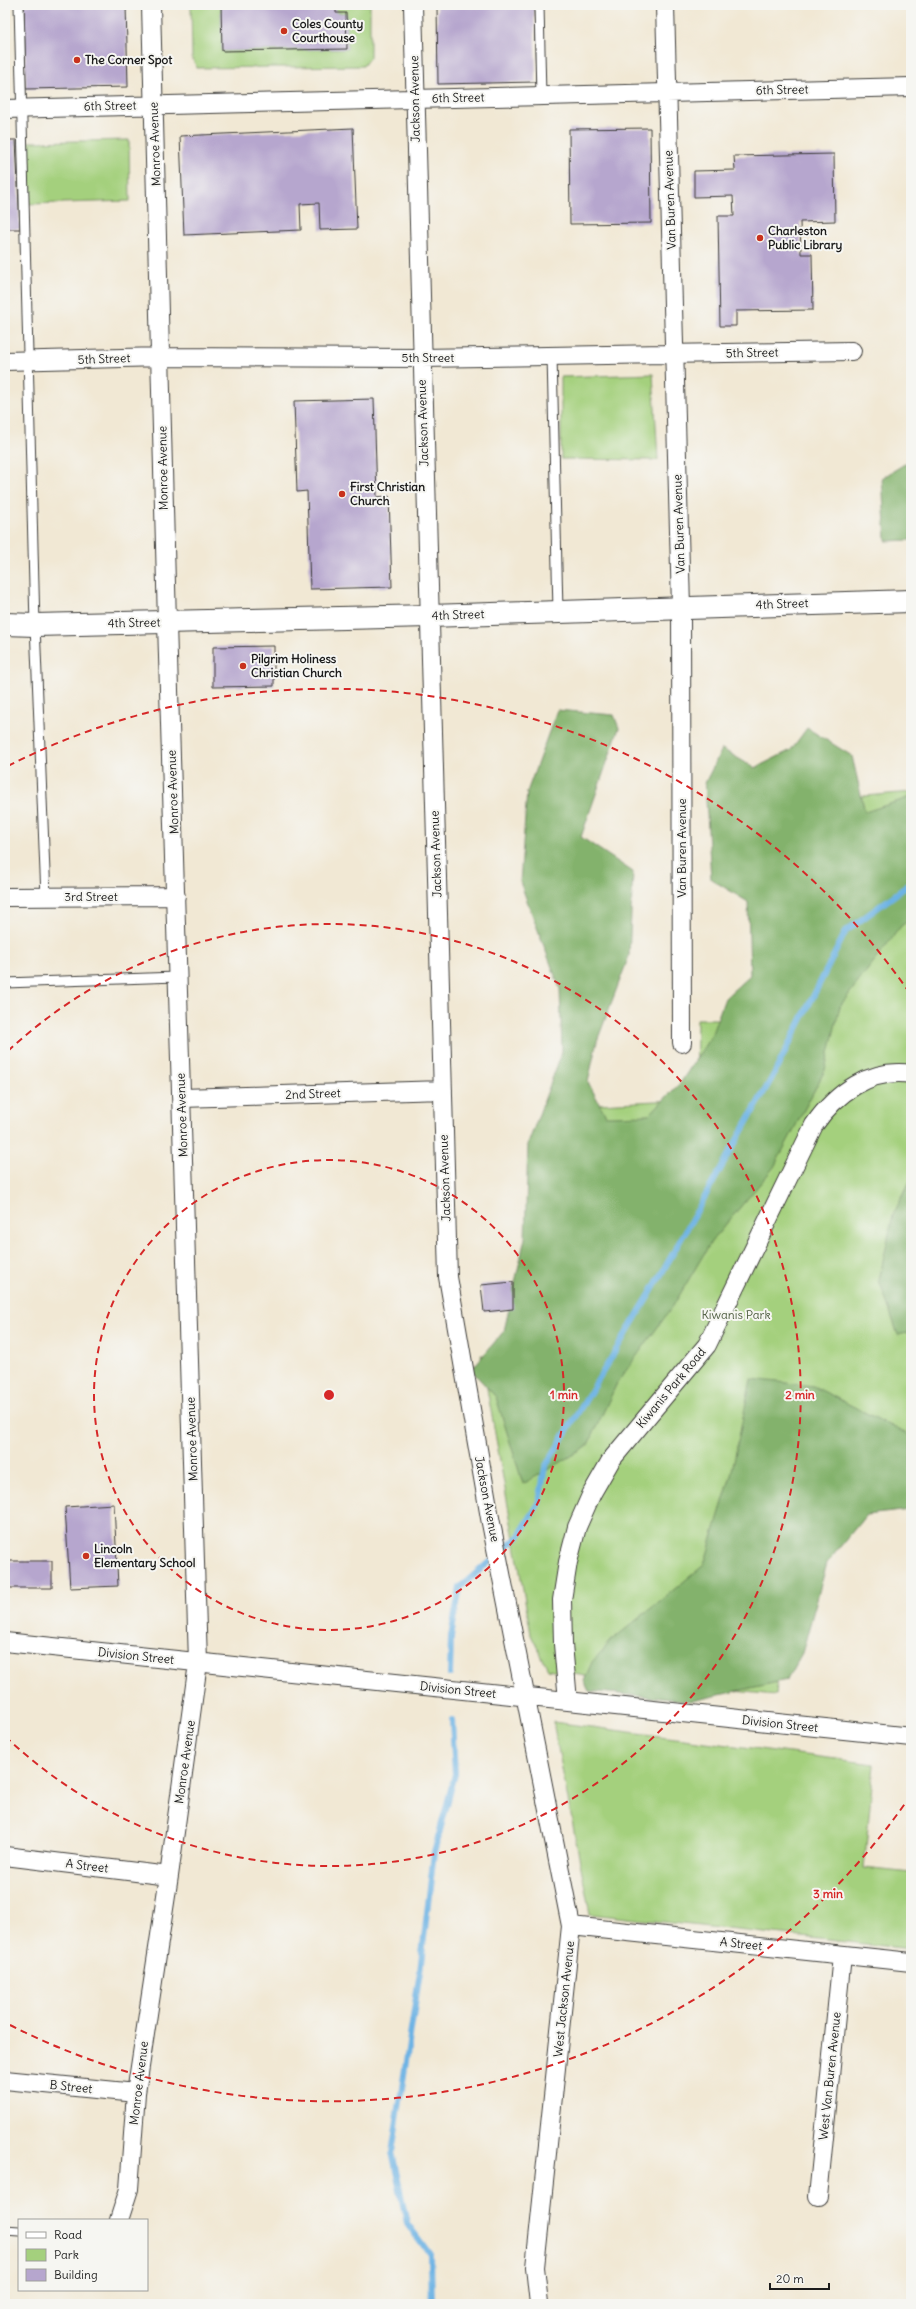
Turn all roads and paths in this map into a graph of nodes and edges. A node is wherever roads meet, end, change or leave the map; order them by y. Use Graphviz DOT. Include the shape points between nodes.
graph roads {
  1 [pos="19,5"];
  2 [pos="152,5"];
  3 [pos="413,5"];
  4 [pos="539,5"];
  5 [pos="665,5"];
  6 [pos="911,87"];
  7 [pos="667,93"];
  8 [pos="541,96"];
  9 [pos="415,99"];
  10 [pos="154,105"];
  11 [pos="13,109"];
  12 [pos="852,352"];
  13 [pos="674,355"];
  14 [pos="552,356"];
  15 [pos="161,357"];
  16 [pos="421,358"];
  17 [pos="29,360"];
  18 [pos="5,361"];
  19 [pos="911,601"];
  20 [pos="682,607"];
  21 [pos="558,611"];
  22 [pos="430,616"];
  23 [pos="167,623"];
  24 [pos="5,624"];
  25 [pos="35,625"];
  26 [pos="176,896"];
  27 [pos="5,897"];
  28 [pos="46,897"];
  29 [pos="177,977"];
  30 [pos="5,983"];
  31 [pos="682,1043"];
  32 [pos="911,1074"];
  33 [pos="443,1090"];
  34 [pos="182,1098"];
  35 [pos="5,1642"];
  36 [pos="198,1662"];
  37 [pos="526,1697"];
  38 [pos="568,1701"];
  39 [pos="911,1737"];
  40 [pos="5,1856"];
  41 [pos="169,1876"];
  42 [pos="571,1926"];
  43 [pos="842,1955"];
  44 [pos="911,1962"];
  45 [pos="5,2080"];
  46 [pos="136,2093"];
  47 [pos="818,2197"];
  48 [pos="120,2219"];
  49 [pos="5,2230"];
  50 [pos="18,2231"];
  51 [pos="539,2304"];
  1 -- 11 [label="lane"];
  2 -- 10 [label="street, Monroe Avenue"];
  3 -- 9 [label="street, Jackson Avenue"];
  4 -- 8 [label="lane"];
  5 -- 7 [label="street, Van Buren Avenue"];
  6 -- 7 [label="street, 6th Street"];
  7 -- 8 [label="street, 6th Street"];
  7 -- 13 [label="street, Van Buren Avenue"];
  8 -- 9 [label="street, 6th Street"];
  9 -- 10 [label="street, 6th Street"];
  9 -- 16 [label="street, Jackson Avenue"];
  10 -- 11 [label="street, 6th Street"];
  10 -- 15 [label="street, Monroe Avenue"];
  11 -- 17 [label="lane"];
  12 -- 13 [label="street, 5th Street"];
  13 -- 14 [label="street, 5th Street"];
  13 -- 20 [label="street, Van Buren Avenue"];
  14 -- 16 [label="street, 5th Street"];
  14 -- 21 [label="lane"];
  15 -- 16 [label="street, 5th Street"];
  15 -- 17 [label="street, 5th Street"];
  15 -- 23 [label="street, Monroe Avenue"];
  16 -- 22 [label="street, Jackson Avenue"];
  17 -- 18 [label="street, 5th Street"];
  17 -- 25 [label="lane"];
  19 -- 20 [label="street, 4th Street"];
  20 -- 21 [label="street, 4th Street"];
  20 -- 31 [label="street, Van Buren Avenue"];
  21 -- 22 [label="street, 4th Street"];
  22 -- 23 [label="street, 4th Street"];
  22 -- 33 [label="street, Jackson Avenue"];
  23 -- 25 [label="street, 4th Street"];
  23 -- 26 [label="street, Monroe Avenue"];
  24 -- 25 [label="street, 4th Street"];
  25 -- 28 [label="lane"];
  26 -- 28 [label="street, 3rd Street"];
  26 -- 29 [label="street, Monroe Avenue"];
  27 -- 28 [label="street, 3rd Street"];
  29 -- 30 [label="lane"];
  29 -- 34 [label="street, Monroe Avenue"];
  32 -- 38 [label="street, Kiwanis Park Road" via="882,1075 861,1082 842,1093 826,1108 814,1125 707,1345 611,1460 592,1493 571,1548 562,1600"];
  33 -- 34 [label="street, 2nd Street"];
  33 -- 37 [label="street, Jackson Avenue" via="448,1277"];
  34 -- 36 [label="street, Monroe Avenue"];
  35 -- 36 [label="street, Division Street"];
  36 -- 37 [label="street, Division Street"];
  36 -- 41 [label="street, Monroe Avenue"];
  37 -- 38 [label="street, Division Street"];
  37 -- 42 [label="street, West Jackson Avenue"];
  38 -- 39 [label="street, Division Street"];
  40 -- 41 [label="street, A Street"];
  41 -- 46 [label="street, Monroe Avenue"];
  42 -- 43 [label="street, A Street"];
  42 -- 51 [label="street, West Jackson Avenue" via="535,2267"];
  43 -- 44 [label="street, A Street"];
  43 -- 47 [label="street, West Van Buren Avenue"];
  45 -- 46 [label="street, B Street"];
  46 -- 48 [label="street, Monroe Avenue" via="129,2189"];
  49 -- 50 [label="lane"];
}
